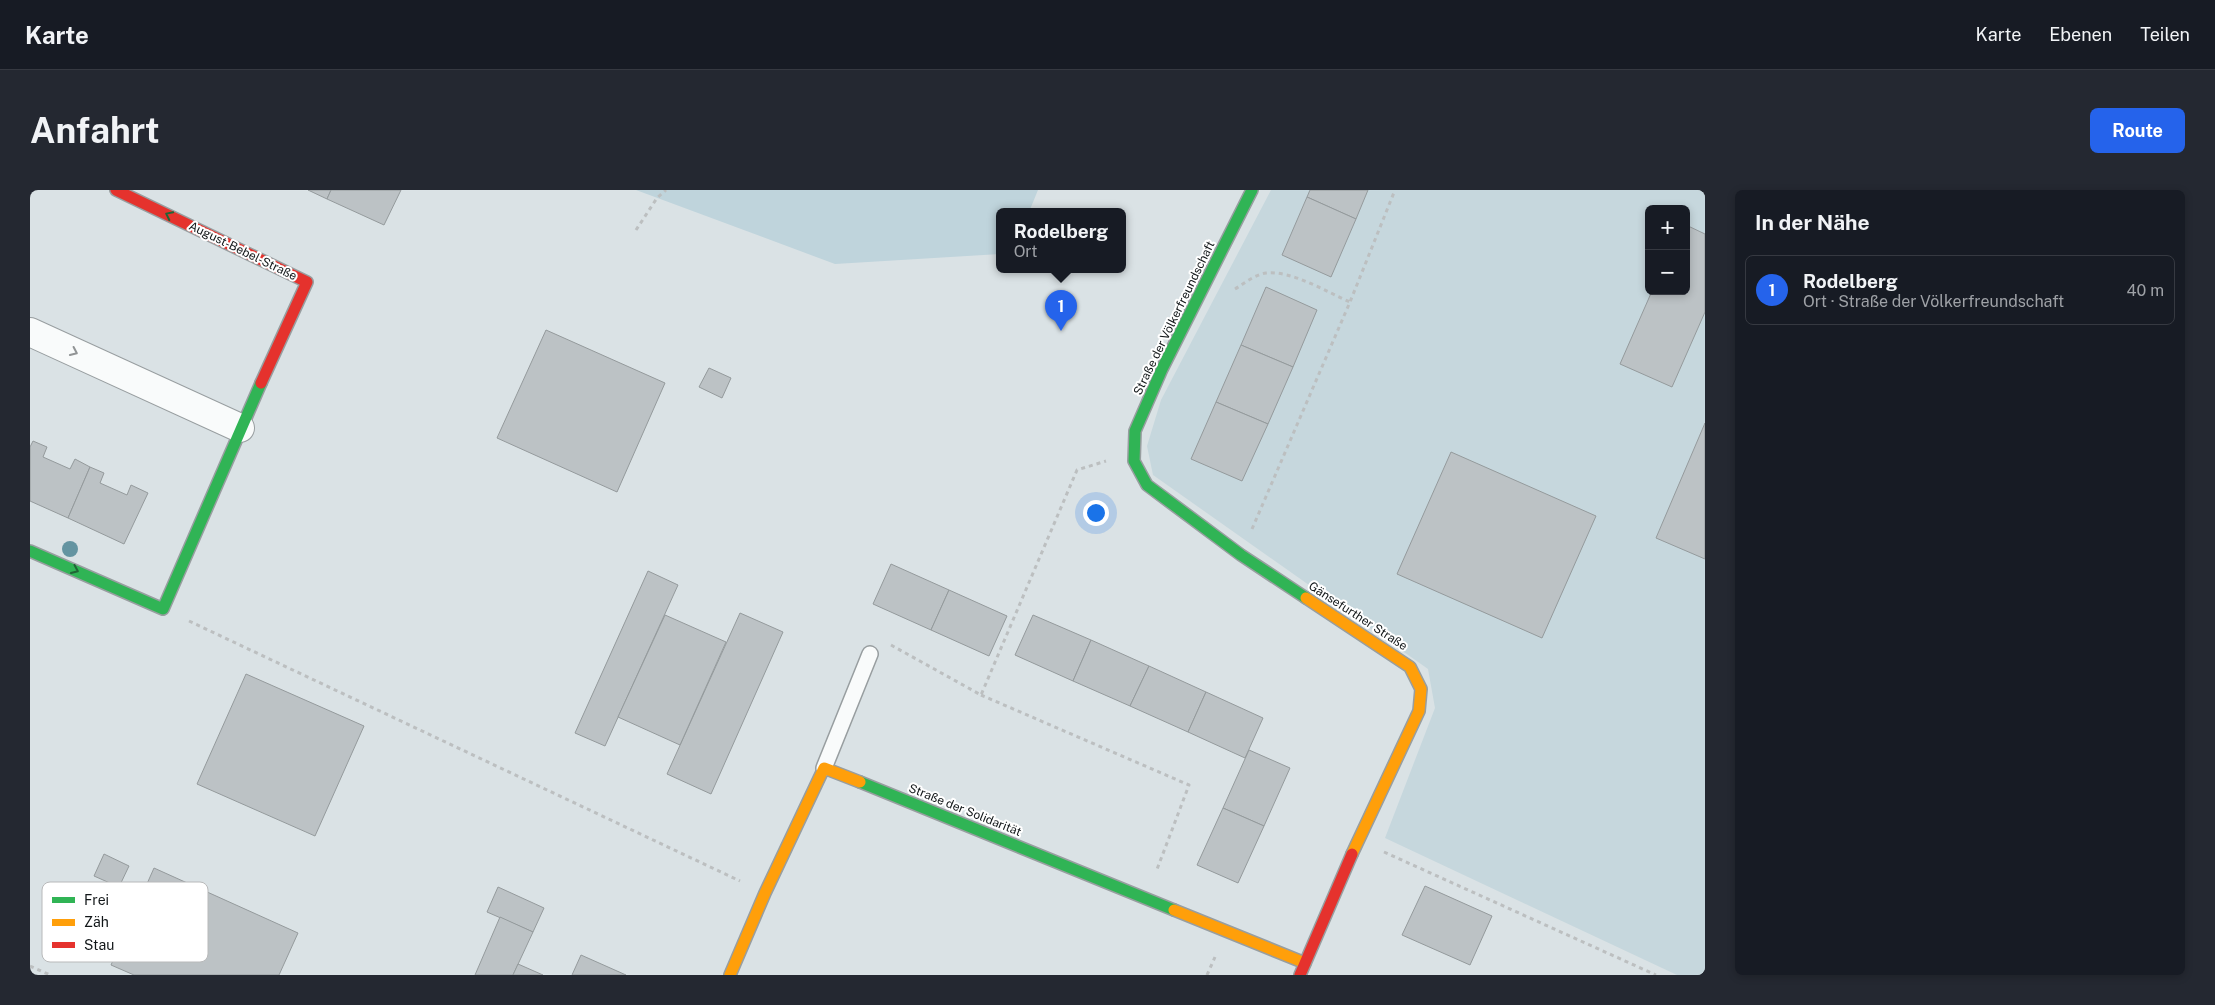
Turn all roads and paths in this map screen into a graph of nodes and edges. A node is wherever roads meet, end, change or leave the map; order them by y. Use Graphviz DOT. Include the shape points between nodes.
graph roads {
  1 [pos="116,190"];
  2 [pos="666,190"];
  3 [pos="1252,190"];
  4 [pos="1395,190"];
  5 [pos="636,230"];
  6 [pos="1234,290"];
  7 [pos="1350,302"];
  8 [pos="30,332"];
  9 [pos="240,428"];
  10 [pos="1134,461"];
  11 [pos="30,550"];
  12 [pos="1240,555"];
  13 [pos="163,610"];
  14 [pos="870,654"];
  15 [pos="981,695"];
  16 [pos="824,768"];
  17 [pos="1358,841"];
  18 [pos="765,893"];
  19 [pos="1145,898"];
  20 [pos="1305,963"];
  21 [pos="30,966"];
  22 [pos="50,975"];
  23 [pos="730,975"];
  24 [pos="1300,975"];
  25 [pos="1656,975"];
  9 -- 1 [label="street, August-Bebel-Straße, one-way" via="307,282"];
  2 -- 5 [label="path"];
  3 -- 10 [label="street, Straße der Völkerfreundschaft" via="1162,369 1135,431"];
  4 -- 7 [label="path"];
  6 -- 7 [label="path" via="1266,273 1291,276"];
  7 -- 12 [label="path"];
  8 -- 9 [label="street, one-way"];
  9 -- 13 [label="street, August-Bebel-Straße"];
  10 -- 12 [label="street, Gänsefurther Straße" via="1147,485"];
  10 -- 15 [label="path" via="1110,460 1077,470"];
  11 -- 13 [label="street, one-way"];
  12 -- 17 [label="street, Gänsefurther Straße" via="1410,667 1421,689 1419,711"];
  13 -- 18 [label="path"];
  14 -- 15 [label="path" via="890,645"];
  14 -- 16 [label="lane"];
  15 -- 19 [label="path" via="1189,785"];
  16 -- 18 [label="street"];
  16 -- 19 [label="street, Straße der Solidarität"];
  17 -- 20 [label="street, Gänsefurther Straße"];
  17 -- 25 [label="path"];
  18 -- 23 [label="street"];
  19 -- 20 [label="street, Straße der Solidarität"];
  20 -- 24 [label="street"];
  21 -- 22 [label="path"];
}
